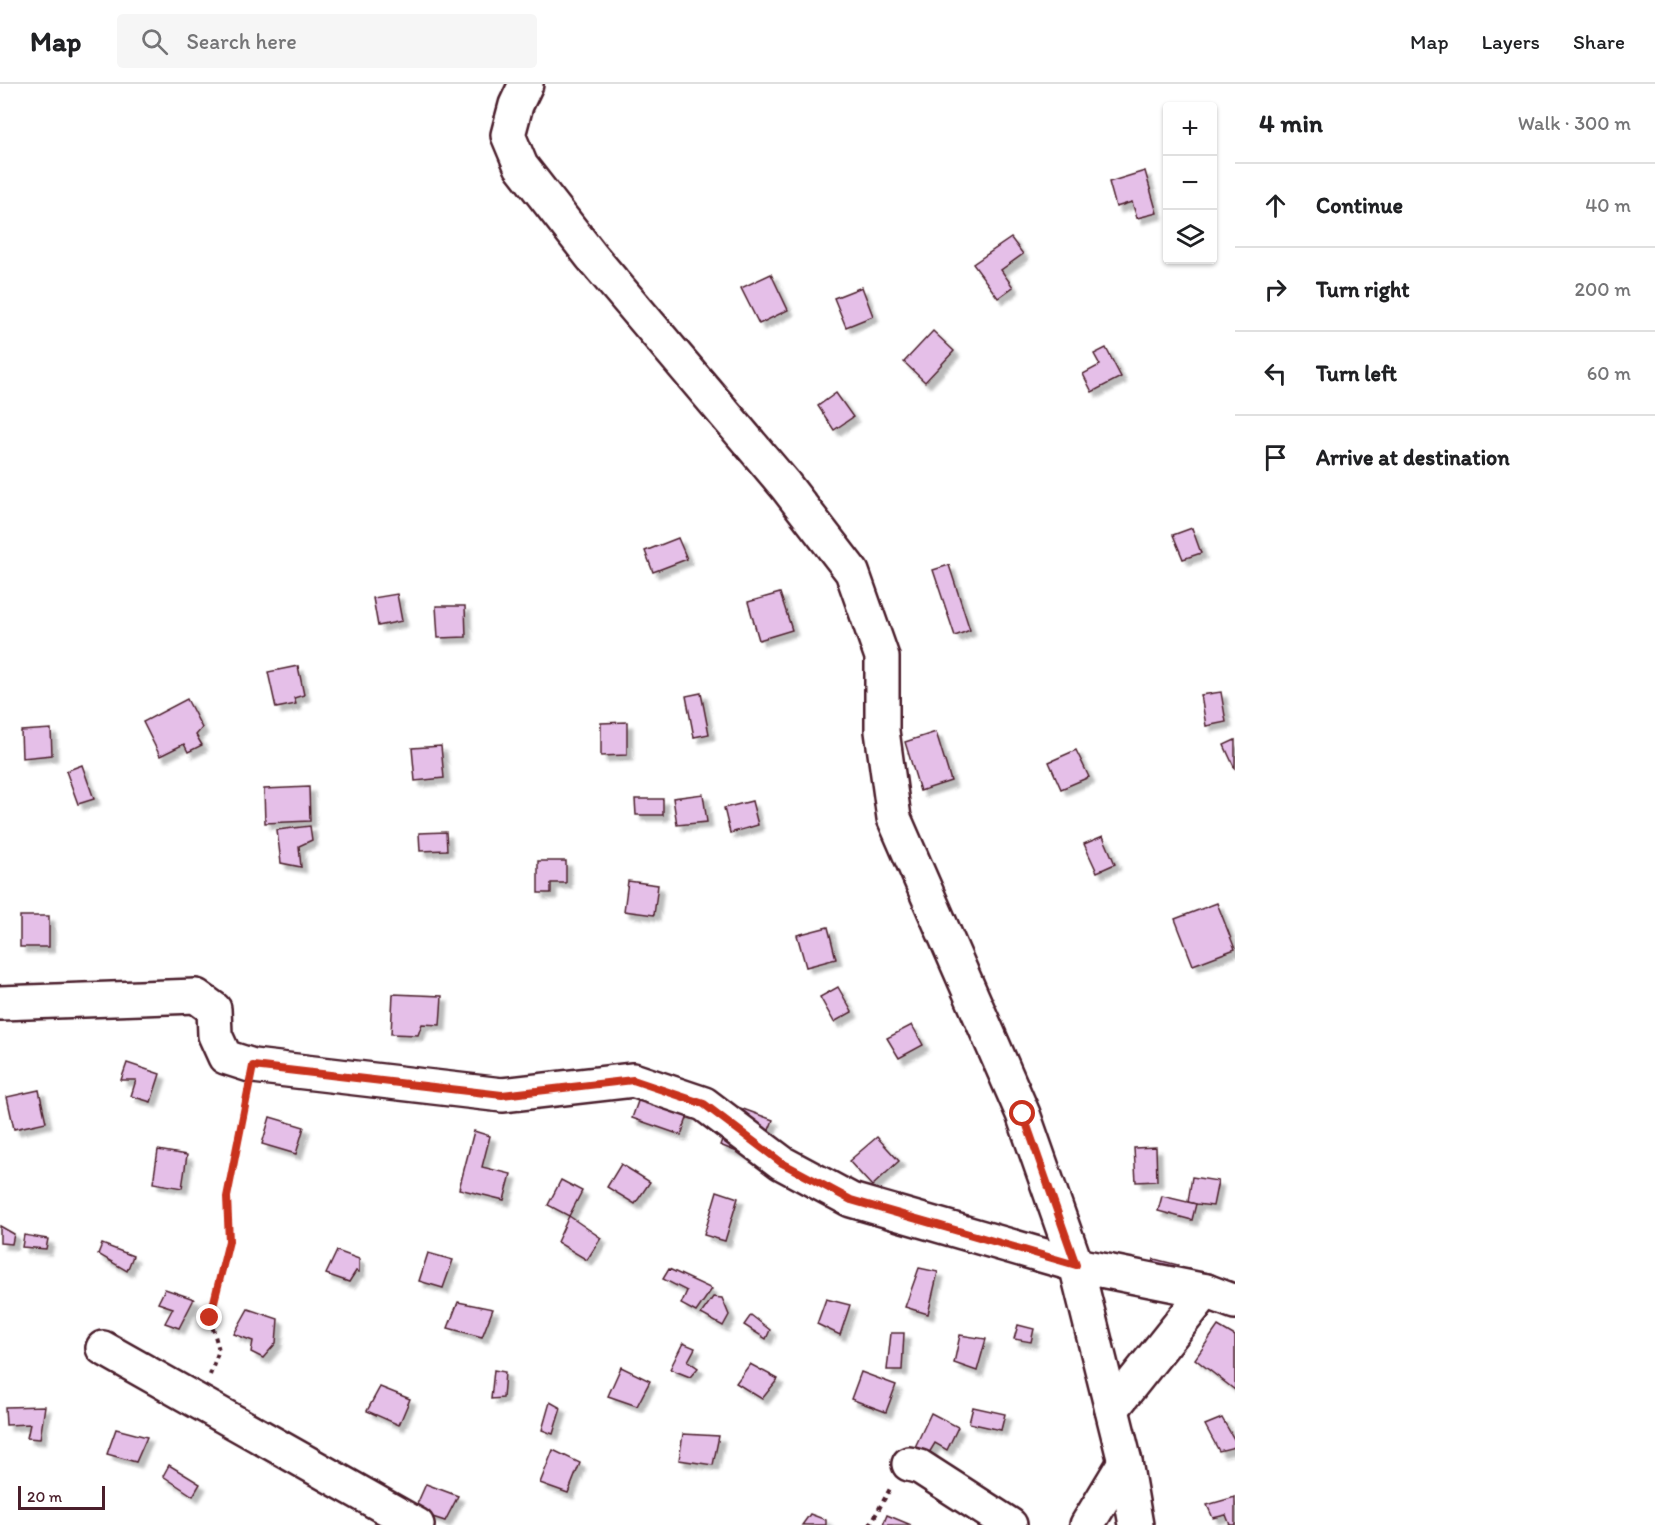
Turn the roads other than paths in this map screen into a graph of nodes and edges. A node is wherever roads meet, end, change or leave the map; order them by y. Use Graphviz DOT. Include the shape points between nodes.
graph roads {
  1 [pos="526,84"];
  2 [pos="0,1003"];
  3 [pos="1076,1265"];
  4 [pos="1221,1297"];
  5 [pos="103,1348"];
  6 [pos="1112,1409"];
  7 [pos="1125,1462"];
  8 [pos="909,1464"];
  9 [pos="417,1525"];
  10 [pos="1010,1525"];
  11 [pos="1087,1525"];
  12 [pos="1136,1525"];
  1 -- 3 [label="street" via="508,135 521,166 591,257 786,485 852,572 882,657 882,731 894,818 1023,1114"];
  2 -- 3 [label="street" via="196,996 214,1010 215,1035 225,1057 253,1066 502,1095 633,1080 704,1104 782,1163 851,1200"];
  3 -- 4 [label="street"];
  3 -- 6 [label="street"];
  4 -- 6 [label="street"];
  5 -- 9 [label="street"];
  6 -- 7 [label="street"];
  7 -- 11 [label="street"];
  7 -- 12 [label="street"];
  8 -- 10 [label="street" via="920,1467"];
}
